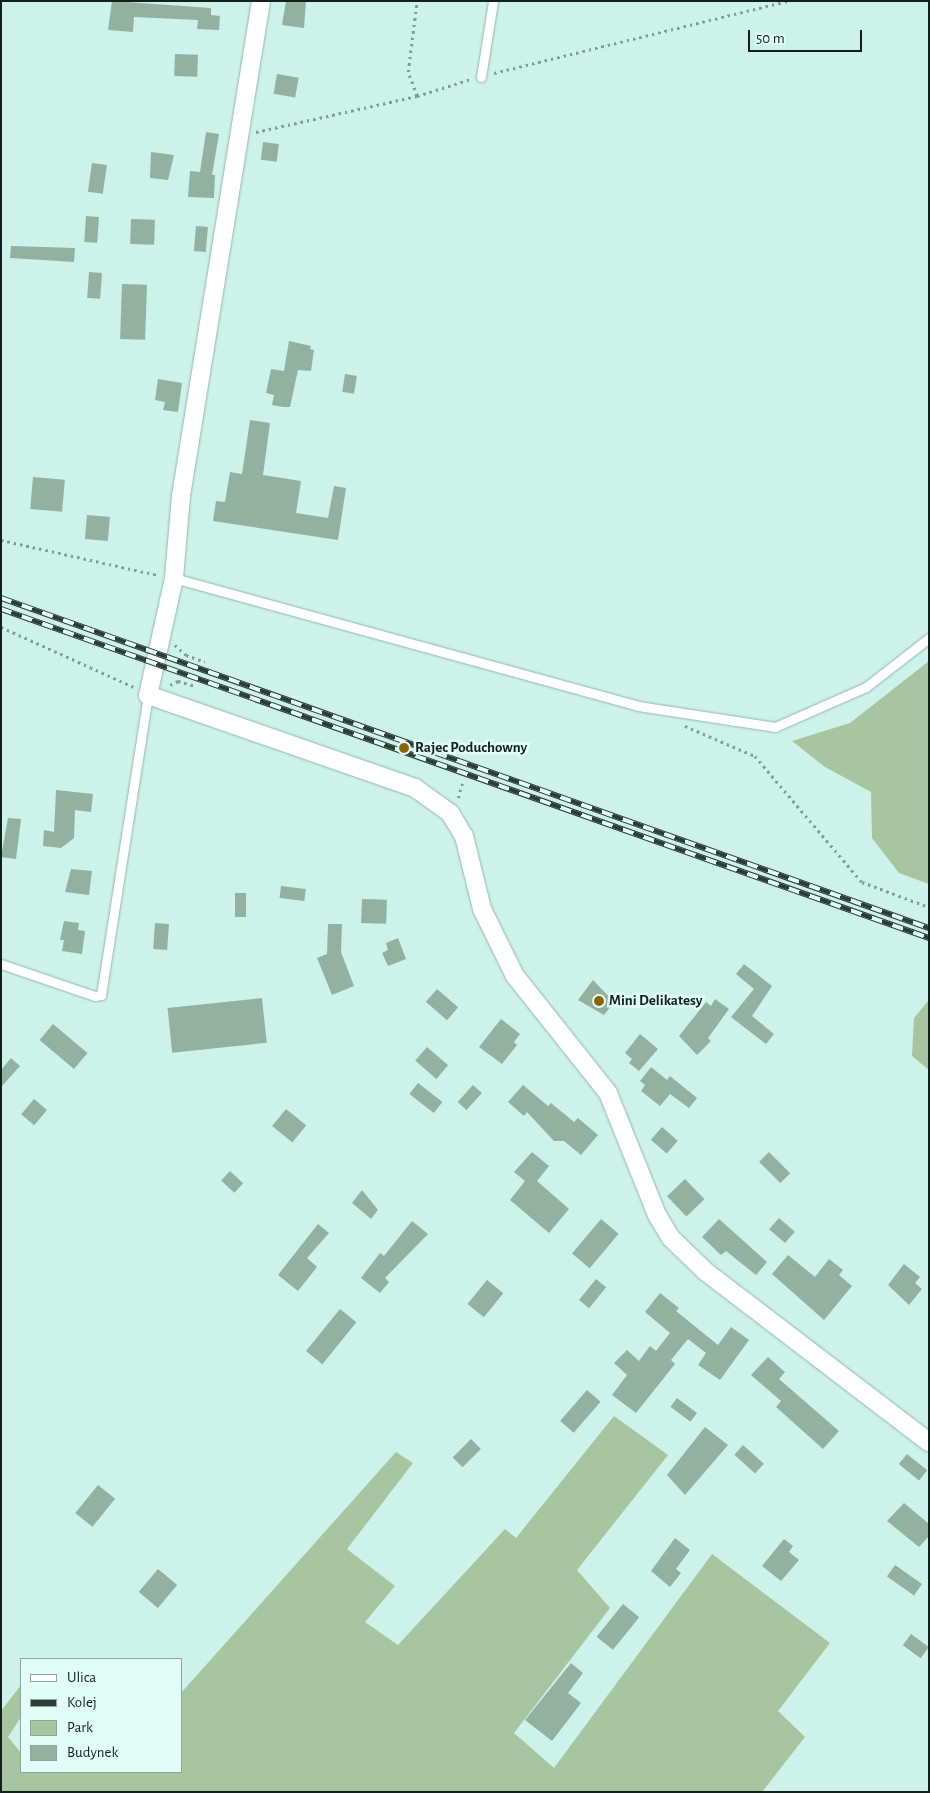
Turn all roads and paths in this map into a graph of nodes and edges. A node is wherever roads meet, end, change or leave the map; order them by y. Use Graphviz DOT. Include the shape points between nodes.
graph roads {
  1 [pos="260,1"];
  2 [pos="418,1"];
  3 [pos="493,1"];
  4 [pos="786,1"];
  5 [pos="481,76"];
  6 [pos="417,96"];
  7 [pos="240,135"];
  8 [pos="1,540"];
  9 [pos="174,578"];
  10 [pos="1,626"];
  11 [pos="162,634"];
  12 [pos="929,638"];
  13 [pos="205,662"];
  14 [pos="148,695"];
  15 [pos="683,725"];
  16 [pos="929,907"];
  17 [pos="1,964"];
  18 [pos="929,1442"];
  1 -- 7 [label="street"];
  2 -- 6 [label="path" via="408,72"];
  3 -- 5 [label="lane"];
  4 -- 5 [label="path"];
  5 -- 6 [label="path"];
  6 -- 7 [label="path"];
  7 -- 9 [label="street" via="181,496"];
  8 -- 9 [label="path"];
  9 -- 11 [label="street"];
  9 -- 12 [label="lane" via="638,706 775,727 866,687"];
  10 -- 14 [label="path" via="116,676"];
  11 -- 13 [label="path" via="186,655"];
  11 -- 14 [label="street"];
  14 -- 17 [label="lane" via="101,995 95,996"];
  14 -- 18 [label="street" via="415,788 450,813 464,836 482,909 515,976 608,1093 657,1215 671,1238 705,1271"];
  15 -- 16 [label="path" via="755,756 862,882"];
}
